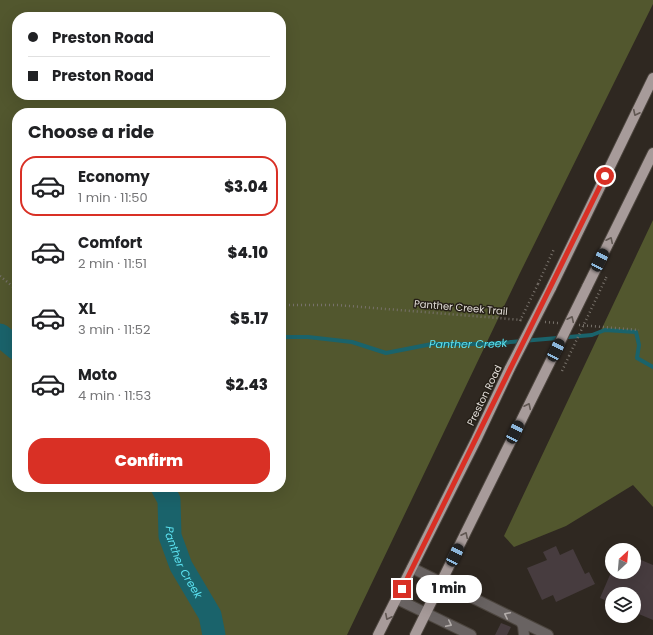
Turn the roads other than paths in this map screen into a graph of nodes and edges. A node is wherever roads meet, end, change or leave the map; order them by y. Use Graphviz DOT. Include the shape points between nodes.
graph roads {
  1 [pos="653,78"];
  2 [pos="653,153"];
  3 [pos="412,568"];
  4 [pos="441,582"];
  5 [pos="397,599"];
  6 [pos="426,613"];
  7 [pos="521,622"];
  8 [pos="378,635"];
  9 [pos="415,635"];
  10 [pos="471,635"];
  11 [pos="524,635"];
  12 [pos="548,635"];
  1 -- 3 [label="main road, Preston Road, one-way, bridge"];
  4 -- 2 [label="main road, one-way, bridge"];
  3 -- 4 [label="street"];
  3 -- 5 [label="main road, Preston Road"];
  4 -- 6 [label="main road"];
  7 -- 4 [label="street, one-way"];
  5 -- 6 [label="street"];
  5 -- 8 [label="main road, Preston Road, one-way"];
  6 -- 9 [label="main road"];
  6 -- 10 [label="street, one-way"];
  7 -- 11 [label="street"];
  7 -- 12 [label="street"];
}
